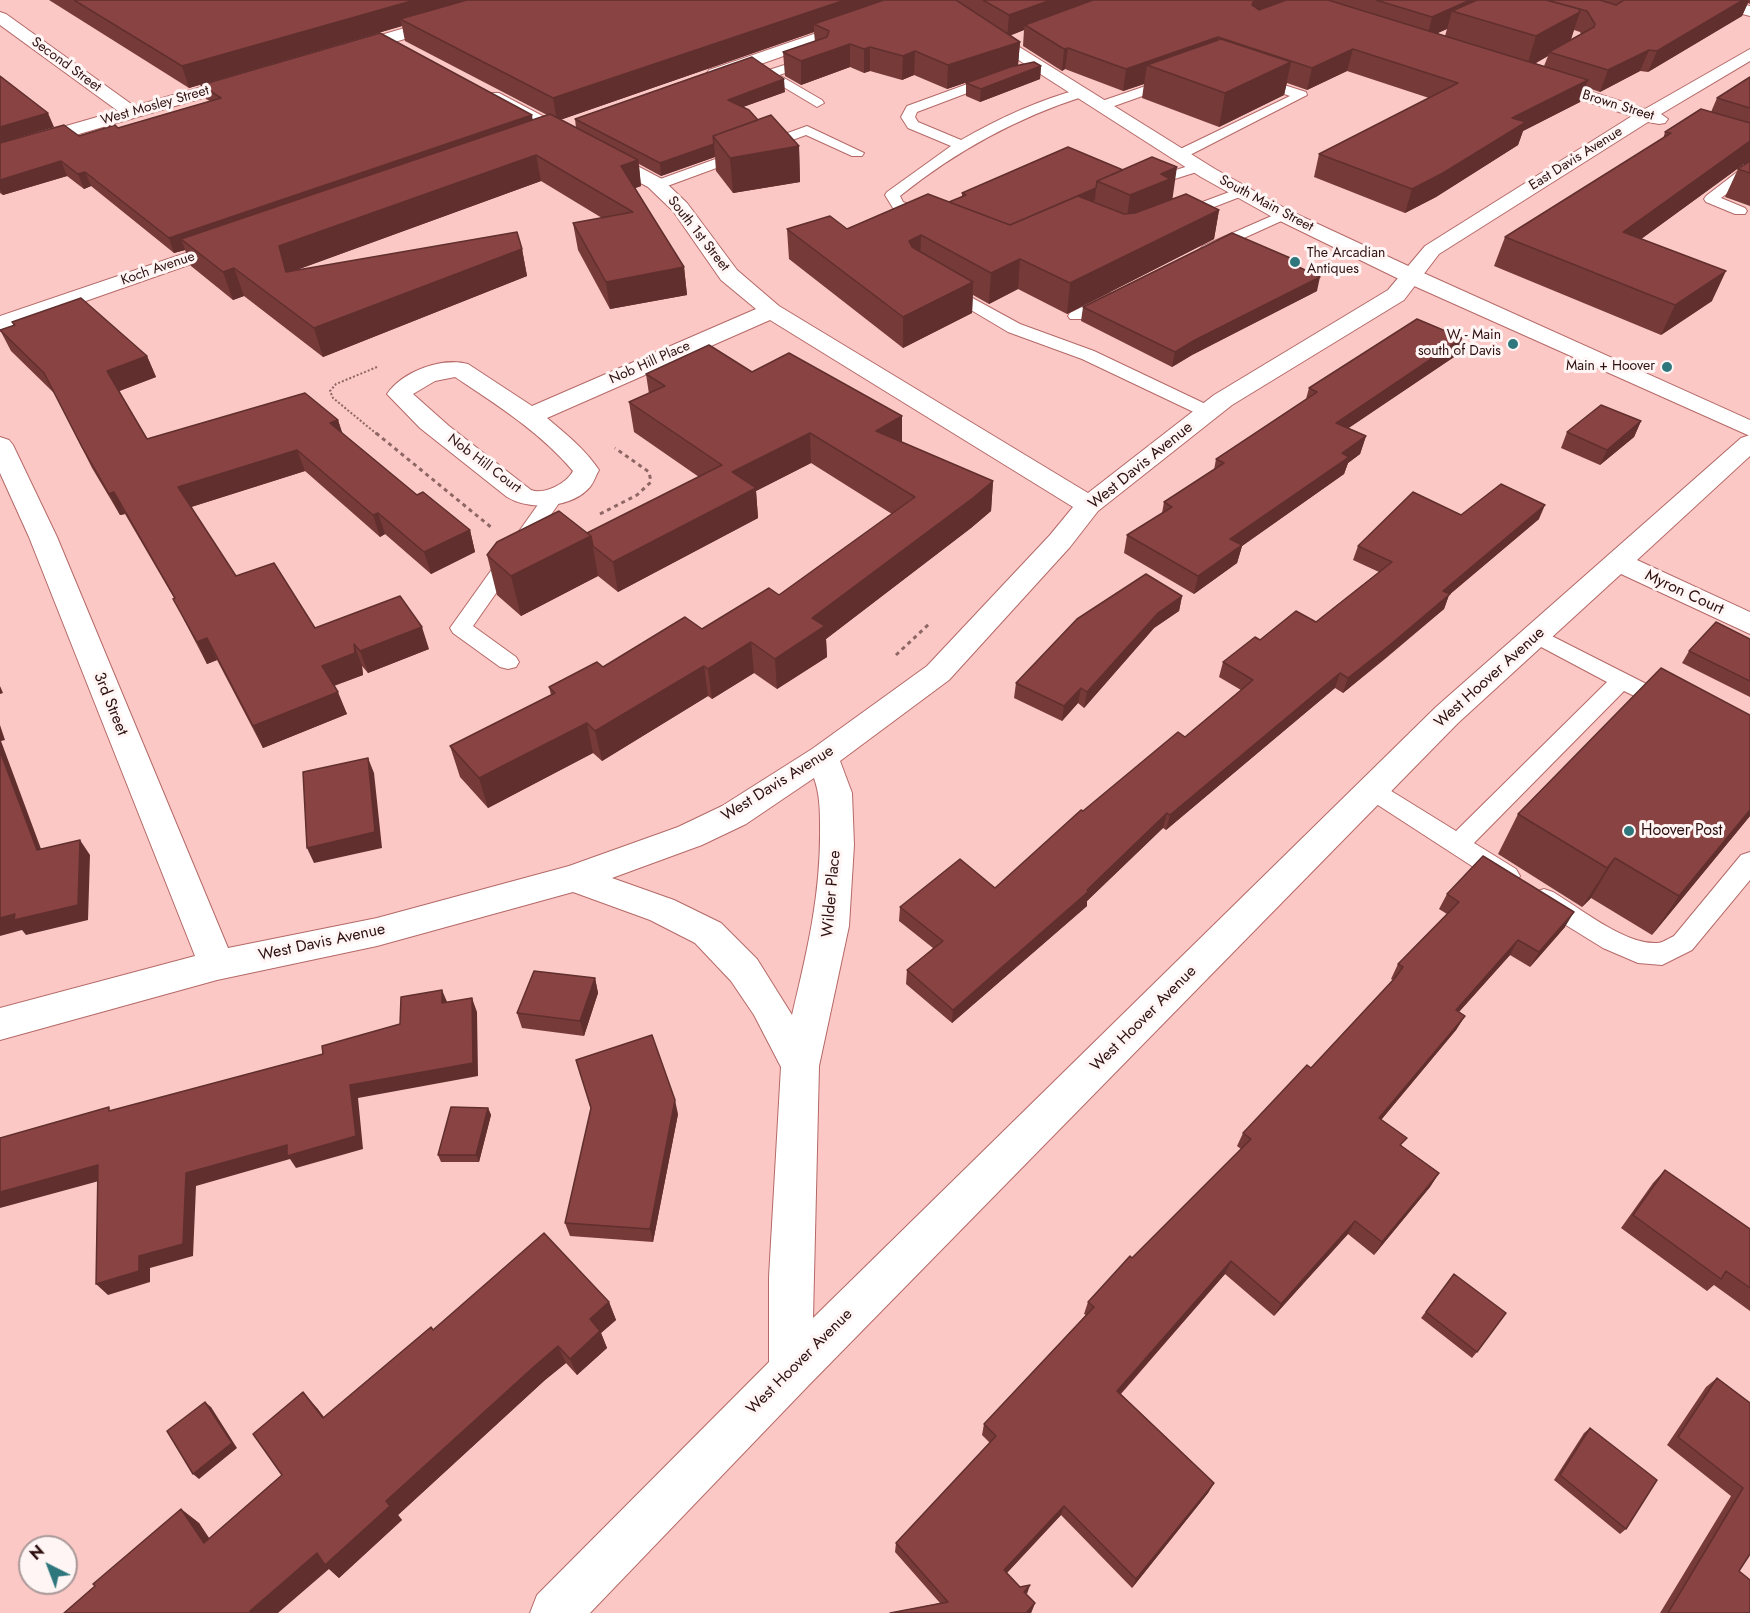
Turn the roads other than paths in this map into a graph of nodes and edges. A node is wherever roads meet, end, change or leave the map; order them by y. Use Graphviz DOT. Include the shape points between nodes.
graph roads {
  1 [pos="517,0"];
  2 [pos="928,0"];
  3 [pos="933,0"];
  4 [pos="1707,0"];
  5 [pos="440,4"];
  6 [pos="1750,11"];
  7 [pos="463,16"];
  8 [pos="0,17"];
  9 [pos="1025,38"];
  10 [pos="386,39"];
  11 [pos="798,45"];
  12 [pos="1004,46"];
  13 [pos="412,53"];
  14 [pos="1750,54"];
  15 [pos="331,55"];
  16 [pos="749,62"];
  17 [pos="1023,71"];
  18 [pos="265,74"];
  19 [pos="769,74"];
  20 [pos="1531,74"];
  21 [pos="1184,76"];
  22 [pos="1247,76"];
  23 [pos="694,81"];
  24 [pos="472,86"];
  25 [pos="1080,93"];
  26 [pos="817,103"];
  27 [pos="1101,106"];
  28 [pos="132,113"];
  29 [pos="1646,115"];
  30 [pos="585,120"];
  31 [pos="1678,125"];
  32 [pos="555,130"];
  33 [pos="532,138"];
  34 [pos="963,146"];
  35 [pos="0,151"];
  36 [pos="857,153"];
  37 [pos="1179,155"];
  38 [pos="1198,167"];
  39 [pos="1750,169"];
  40 [pos="657,185"];
  41 [pos="1137,189"];
  42 [pos="1240,192"];
  43 [pos="1740,211"];
  44 [pos="1282,215"];
  45 [pos="1165,221"];
  46 [pos="942,222"];
  47 [pos="249,237"];
  48 [pos="1191,258"];
  49 [pos="1411,276"];
  50 [pos="928,278"];
  51 [pos="1123,292"];
  52 [pos="771,311"];
  53 [pos="1076,316"];
  54 [pos="0,324"];
  55 [pos="1208,412"];
  56 [pos="530,416"];
  57 [pos="1750,429"];
  58 [pos="1750,443"];
  59 [pos="0,445"];
  60 [pos="554,496"];
  61 [pos="1089,505"];
  62 [pos="1619,562"];
  63 [pos="1750,624"];
  64 [pos="1536,635"];
  65 [pos="508,662"];
  66 [pos="1622,680"];
  67 [pos="1691,716"];
  68 [pos="823,757"];
  69 [pos="1372,790"];
  70 [pos="1457,845"];
  71 [pos="1750,862"];
  72 [pos="574,878"];
  73 [pos="217,965"];
  74 [pos="0,1024"];
  75 [pos="800,1066"];
  76 [pos="791,1371"];
  77 [pos="555,1613"];
  1 -- 7 [label="street"];
  2 -- 11 [label="street"];
  3 -- 12 [label="street, South Main Street"];
  4 -- 6 [label="street"];
  5 -- 7 [label="street"];
  7 -- 10 [label="street"];
  8 -- 28 [label="street, Second Street"];
  9 -- 12 [label="street"];
  10 -- 13 [label="street"];
  10 -- 15 [label="street"];
  11 -- 16 [label="street"];
  11 -- 19 [label="lane" via="822,57"];
  12 -- 17 [label="street, South Main Street"];
  14 -- 29 [label="street, East Davis Avenue"];
  16 -- 19 [label="lane"];
  16 -- 23 [label="street"];
  17 -- 25 [label="street, South Main Street"];
  17 -- 34 [label="lane" via="912,109 908,117 913,124"];
  18 -- 28 [label="street, West Mosley Street"];
  19 -- 26 [label="lane"];
  20 -- 29 [label="street, Brown Street"];
  21 -- 27 [label="lane"];
  22 -- 37 [label="lane" via="1301,95"];
  24 -- 32 [label="street, South 1st Street"];
  25 -- 27 [label="street, South Main Street"];
  25 -- 34 [label="lane" via="1053,101"];
  27 -- 37 [label="street, South Main Street"];
  28 -- 35 [label="street, West Mosley Street"];
  29 -- 31 [label="street, Brown Street"];
  29 -- 49 [label="street, East Davis Avenue" via="1432,250"];
  30 -- 32 [label="street"];
  32 -- 33 [label="street"];
  32 -- 40 [label="street, South 1st Street"];
  34 -- 46 [label="lane" via="923,169 892,195 898,205"];
  36 -- 40 [label="lane" via="807,130"];
  37 -- 38 [label="street, South Main Street"];
  38 -- 41 [label="lane"];
  38 -- 42 [label="street, South Main Street"];
  39 -- 43 [label="lane" via="1711,199"];
  40 -- 52 [label="street, South 1st Street" via="680,207 729,275"];
  42 -- 44 [label="street, South Main Street"];
  42 -- 45 [label="lane"];
  44 -- 48 [label="lane"];
  44 -- 49 [label="street, South Main Street"];
  47 -- 54 [label="street, Koch Avenue"];
  49 -- 55 [label="street, West Davis Avenue" via="1396,295"];
  49 -- 57 [label="street, South Main Street"];
  50 -- 55 [label="lane" via="1014,328 1088,355"];
  51 -- 53 [label="lane"];
  52 -- 56 [label="street, Nob Hill Place"];
  52 -- 61 [label="street, South 1st Street"];
  55 -- 61 [label="street, West Davis Avenue"];
  56 -- 60 [label="street, Nob Hill Court" via="586,470 580,483"];
  56 -- 60 [label="street, Nob Hill Court" via="460,369 440,370 412,381 399,394 411,408 508,485 530,499"];
  58 -- 62 [label="street, West Hoover Avenue"];
  59 -- 73 [label="street, 3rd Street" via="42,537"];
  60 -- 65 [label="lane" via="461,628"];
  61 -- 68 [label="street, West Davis Avenue" via="938,673"];
  62 -- 63 [label="street, Myron Court"];
  62 -- 64 [label="street, West Hoover Avenue"];
  64 -- 66 [label="lane"];
  64 -- 69 [label="street, West Hoover Avenue"];
  66 -- 67 [label="lane"];
  66 -- 70 [label="lane"];
  68 -- 72 [label="street, West Davis Avenue" via="734,815 690,836"];
  68 -- 75 [label="street, Wilder Place" via="836,793 837,846 831,926"];
  69 -- 70 [label="lane"];
  69 -- 76 [label="street, West Hoover Avenue"];
  70 -- 71 [label="lane" via="1612,941 1638,952 1662,954 1683,943"];
  72 -- 73 [label="street, West Davis Avenue" via="377,932"];
  72 -- 75 [label="street" via="662,910 708,933 744,970"];
  73 -- 74 [label="street, West Davis Avenue"];
  75 -- 76 [label="street, Wilder Place"];
  76 -- 77 [label="street, West Hoover Avenue"];
}
